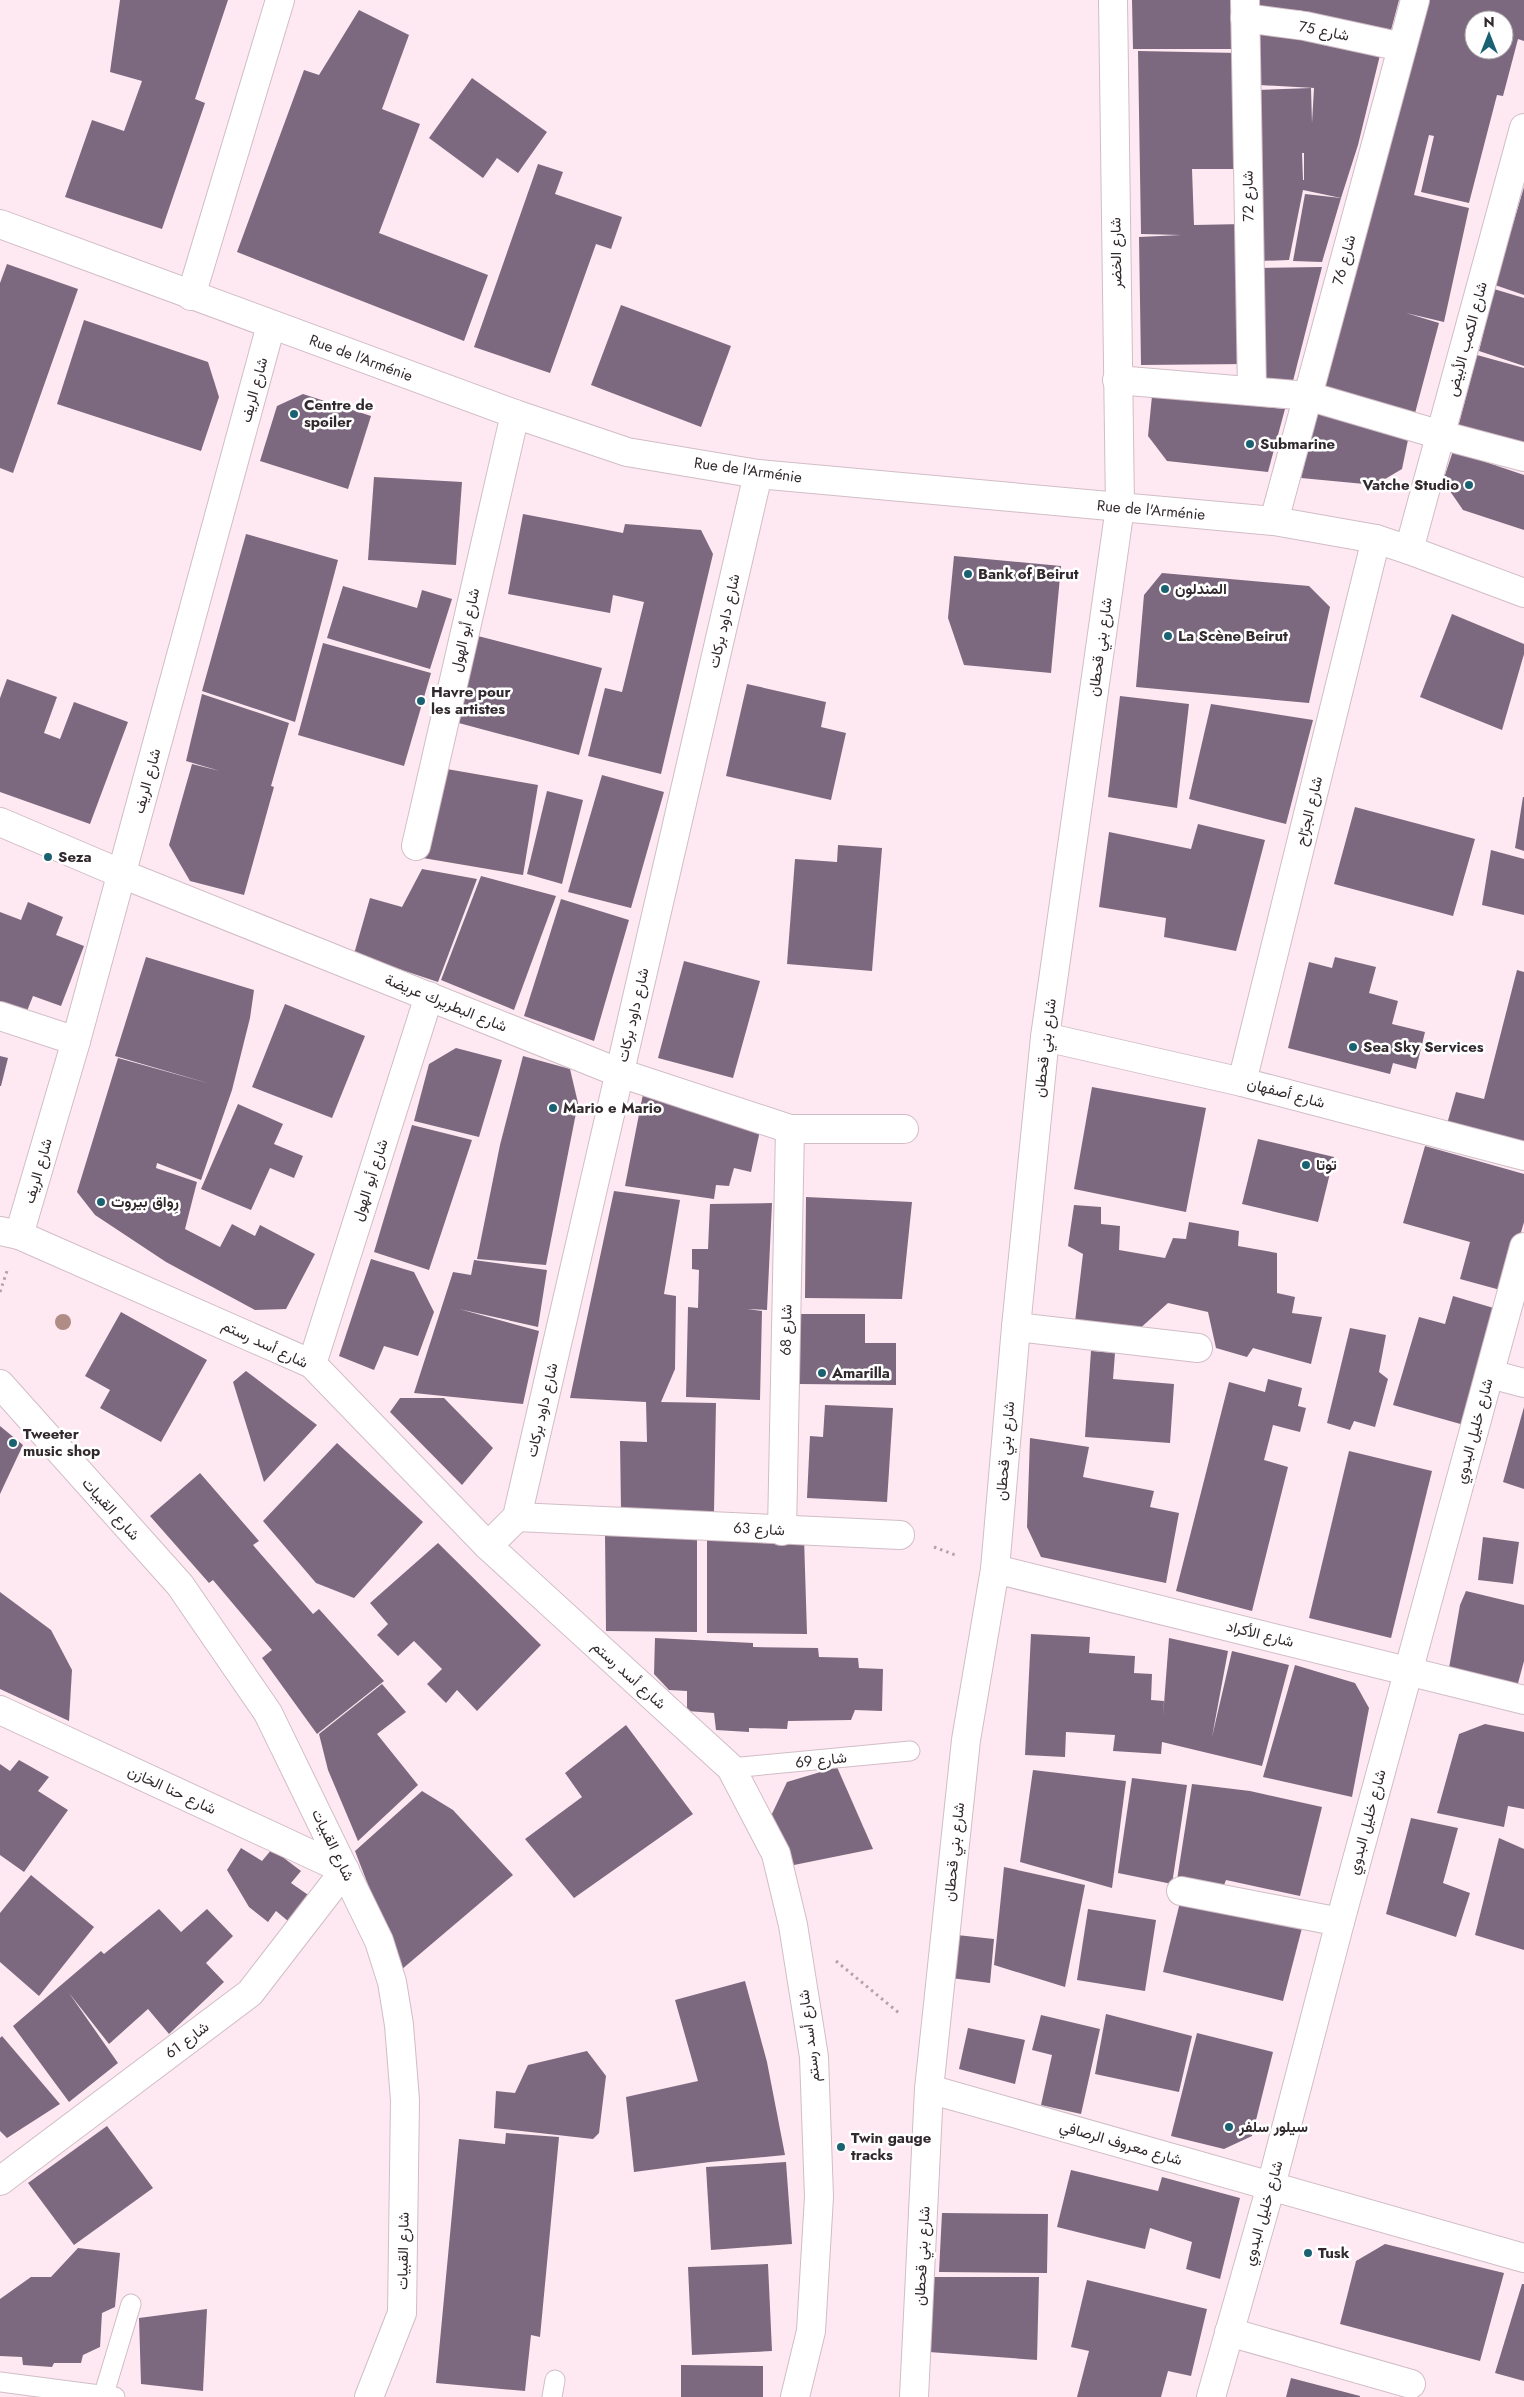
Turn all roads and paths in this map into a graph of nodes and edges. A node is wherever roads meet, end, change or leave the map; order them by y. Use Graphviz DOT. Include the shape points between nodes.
graph roads {
  1 [pos="280,0"];
  2 [pos="1114,0"];
  3 [pos="1415,0"];
  4 [pos="1245,9"];
  5 [pos="1402,47"];
  6 [pos="1524,128"];
  7 [pos="0,224"];
  8 [pos="191,296"];
  9 [pos="271,326"];
  10 [pos="1117,380"];
  11 [pos="1252,391"];
  12 [pos="1308,396"];
  13 [pos="515,414"];
  14 [pos="1441,435"];
  15 [pos="1524,457"];
  16 [pos="758,474"];
  17 [pos="1120,507"];
  18 [pos="1274,521"];
  19 [pos="1376,540"];
  20 [pos="1410,550"];
  21 [pos="1524,593"];
  22 [pos="0,822"];
  23 [pos="416,846"];
  24 [pos="122,874"];
  25 [pos="429,996"];
  26 [pos="0,1016"];
  27 [pos="1045,1037"];
  28 [pos="76,1041"];
  29 [pos="620,1073"];
  30 [pos="1242,1082"];
  31 [pos="790,1129"];
  32 [pos="904,1129"];
  33 [pos="1524,1156"];
  34 [pos="9,1233"];
  35 [pos="1524,1247"];
  36 [pos="1016,1327"];
  37 [pos="1198,1348"];
  38 [pos="312,1364"];
  39 [pos="1490,1374"];
  40 [pos="1524,1383"];
  41 [pos="0,1384"];
  42 [pos="517,1517"];
  43 [pos="782,1530"];
  44 [pos="900,1535"];
  45 [pos="488,1546"];
  46 [pos="995,1569"];
  47 [pos="1409,1670"];
  48 [pos="1524,1700"];
  49 [pos="0,1710"];
  50 [pos="910,1751"];
  51 [pos="731,1768"];
  52 [pos="345,1870"];
  53 [pos="1181,1890"];
  54 [pos="1340,1922"];
  55 [pos="793,1925"];
  56 [pos="902,2017"];
  57 [pos="929,2089"];
  58 [pos="0,2181"];
  59 [pos="1271,2186"];
  60 [pos="1524,2258"];
  61 [pos="131,2304"];
  62 [pos="1229,2332"];
  63 [pos="0,2382"];
  64 [pos="1411,2384"];
  65 [pos="107,2397"];
  66 [pos="369,2397"];
  67 [pos="794,2397"];
  68 [pos="914,2397"];
  69 [pos="1211,2397"];
  1 -- 8 [label="street"];
  2 -- 10 [label="street, شارع الخضر"];
  3 -- 5 [label="street, شارع 76"];
  4 -- 5 [label="street, شارع 75"];
  4 -- 11 [label="street, شارع 72"];
  5 -- 12 [label="street, شارع 76"];
  6 -- 14 [label="street, شارع الكمب الأبيض"];
  7 -- 8 [label="street, Rue de l'Arménie"];
  8 -- 9 [label="street, Rue de l'Arménie"];
  9 -- 13 [label="street, Rue de l'Arménie"];
  9 -- 24 [label="street, شارع الريف"];
  10 -- 11 [label="street"];
  10 -- 17 [label="street, شارع الخضر"];
  11 -- 12 [label="street"];
  12 -- 14 [label="street"];
  12 -- 18 [label="street, شارع 76"];
  13 -- 16 [label="street, Rue de l'Arménie" via="627,452"];
  13 -- 23 [label="street, شارع أبو الهول"];
  14 -- 15 [label="street"];
  14 -- 20 [label="street, شارع الكمب الأبيض"];
  16 -- 17 [label="street, Rue de l'Arménie"];
  16 -- 29 [label="street, شارع داود بركات"];
  17 -- 18 [label="street, Rue de l'Arménie"];
  17 -- 27 [label="street, شارع بني قحطان"];
  18 -- 19 [label="street, Rue de l'Arménie"];
  19 -- 20 [label="street, Rue de l'Arménie"];
  19 -- 30 [label="street, شارع الجرّاح"];
  20 -- 21 [label="street, Rue de l'Arménie"];
  22 -- 24 [label="street, شارع البطريرك عريضة"];
  24 -- 25 [label="street, شارع البطريرك عريضة"];
  24 -- 28 [label="street, شارع الريف"];
  25 -- 29 [label="street, شارع البطريرك عريضة"];
  25 -- 38 [label="street, شارع أبو الهول"];
  26 -- 28 [label="street"];
  27 -- 30 [label="street, شارع أصفهان"];
  27 -- 36 [label="street, شارع بني قحطان"];
  28 -- 34 [label="street, شارع الريف"];
  29 -- 31 [label="street, شارع البطريرك عريضة"];
  29 -- 42 [label="street, شارع داود بركات"];
  30 -- 33 [label="street, شارع أصفهان"];
  31 -- 32 [label="street, شارع البطريرك عريضة"];
  31 -- 43 [label="street, شارع 68"];
  34 -- 38 [label="street, شارع أسد رستم"];
  35 -- 39 [label="street, شارع خليل البدوي"];
  36 -- 37 [label="street"];
  36 -- 46 [label="street, شارع بني قحطان"];
  38 -- 45 [label="street, شارع أسد رستم"];
  39 -- 40 [label="street"];
  39 -- 47 [label="street, شارع خليل البدوي"];
  41 -- 52 [label="street, شارع القبيات" via="180,1586 268,1713"];
  42 -- 43 [label="street, شارع 63"];
  42 -- 45 [label="street"];
  43 -- 44 [label="street, شارع 63"];
  44 -- 46 [label="path"];
  45 -- 51 [label="street, شارع أسد رستم"];
  46 -- 47 [label="street, شارع الأكراد"];
  46 -- 57 [label="street, شارع بني قحطان" via="966,1740"];
  47 -- 48 [label="street, شارع الأكراد"];
  47 -- 54 [label="street, شارع خليل البدوي"];
  49 -- 52 [label="street, شارع حنا الخازن"];
  50 -- 51 [label="lane, شارع 69"];
  51 -- 55 [label="street, شارع أسد رستم" via="776,1854"];
  52 -- 58 [label="street, شارع 61" via="250,1993"];
  52 -- 66 [label="street, شارع القبيات" via="379,1941 392,1982 405,2100 402,2313"];
  53 -- 54 [label="street"];
  54 -- 59 [label="street, شارع خليل البدوي"];
  55 -- 56 [label="path"];
  55 -- 67 [label="street, شارع أسد رستم" via="814,2058 819,2197 811,2331"];
  57 -- 59 [label="street, شارع معروف الرصافي"];
  57 -- 68 [label="street, شارع بني قحطان"];
  59 -- 60 [label="street, شارع معروف الرصافي"];
  59 -- 62 [label="street, شارع خليل البدوي"];
  61 -- 65 [label="lane"];
  62 -- 64 [label="street"];
  62 -- 69 [label="street, شارع خليل البدوي"];
  63 -- 65 [label="lane"];
}
